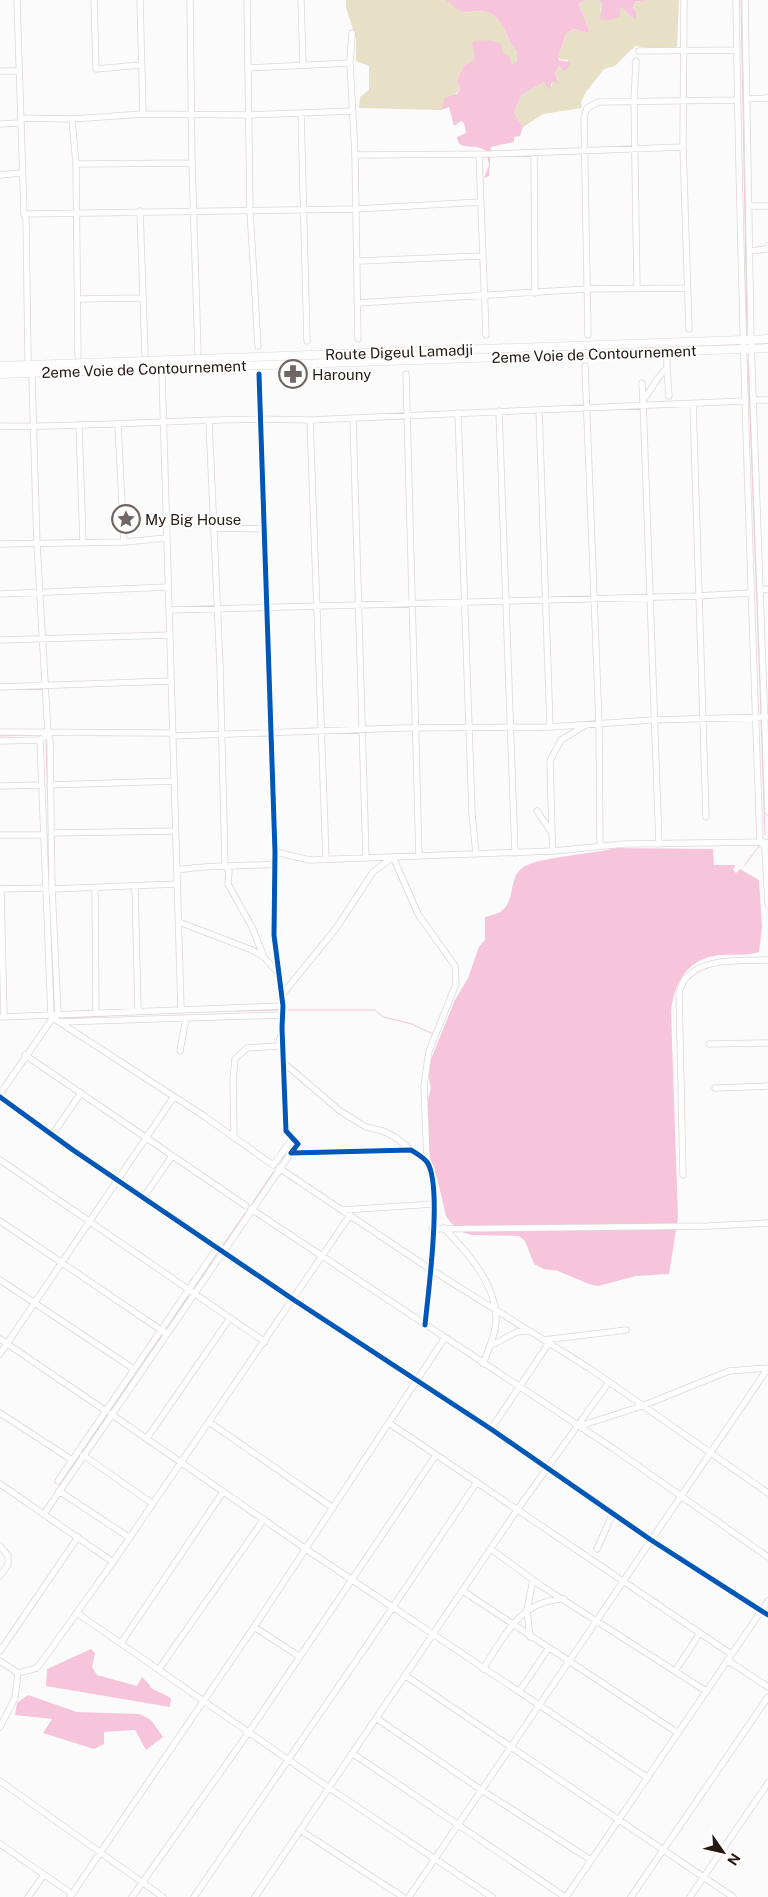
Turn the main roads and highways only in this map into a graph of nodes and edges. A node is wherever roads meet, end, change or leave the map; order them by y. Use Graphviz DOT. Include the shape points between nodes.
graph roads {
  1 [pos="768,339"];
  2 [pos="748,344"];
  3 [pos="768,348"];
  4 [pos="0,366"];
  5 [pos="0,374"];
  1 -- 2 [label="main road, Route Digeul Lamadji"];
  2 -- 3 [label="main road, 2eme Voie de Contournement"];
  2 -- 4 [label="main road, Route Digeul Lamadji"];
  2 -- 5 [label="main road, 2eme Voie de Contournement"];
}
